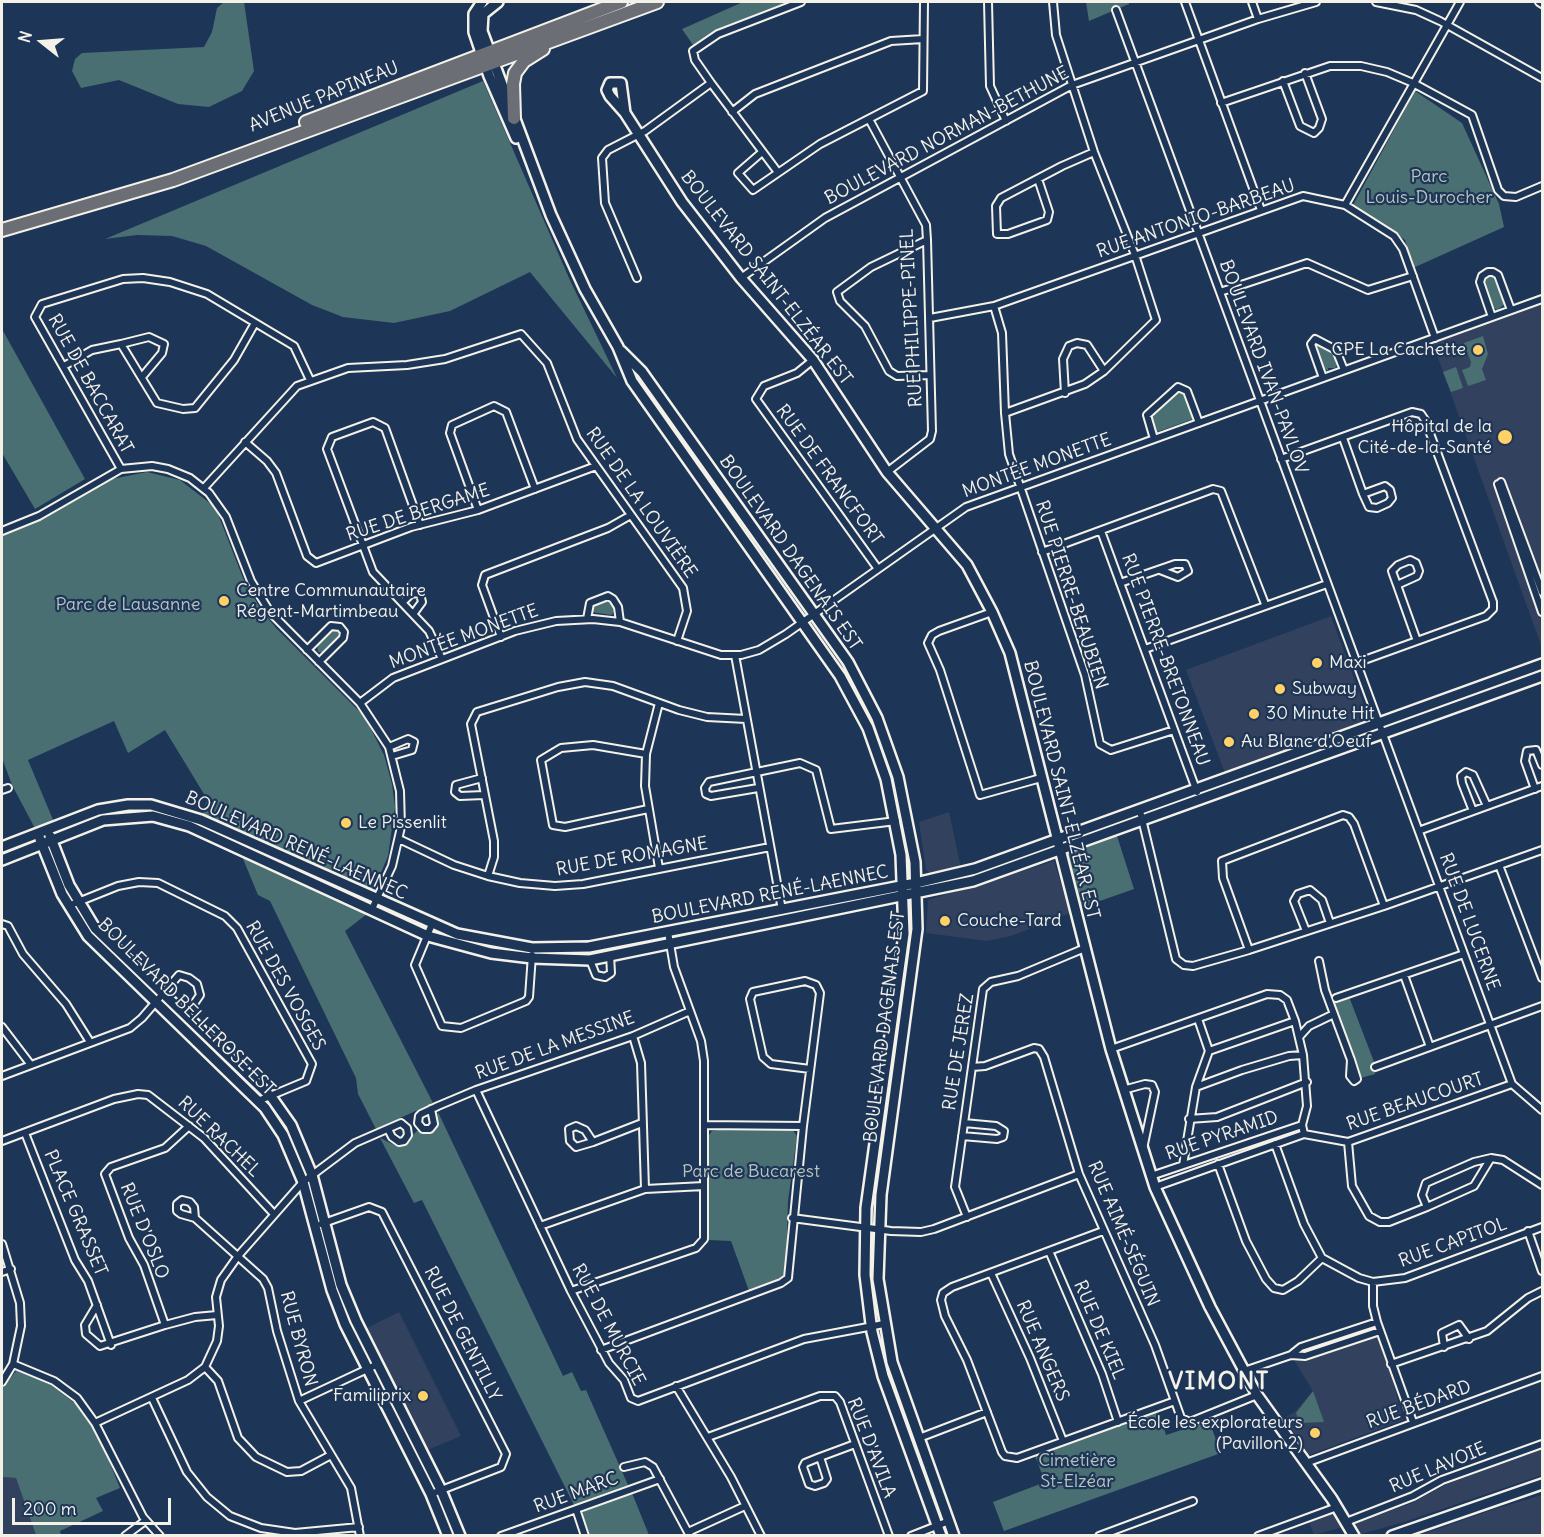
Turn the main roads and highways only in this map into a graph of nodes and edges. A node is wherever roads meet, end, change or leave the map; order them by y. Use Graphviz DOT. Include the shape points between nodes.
graph roads {
  1 [pos="621,2"];
  2 [pos="657,2"];
  3 [pos="562,37"];
  4 [pos="487,58"];
  5 [pos="514,118"];
  6 [pos="2,230"];
  1 -- 4 [label="highway"];
  2 -- 3 [label="highway"];
  3 -- 4 [label="highway"];
  3 -- 5 [label="highway" via="528,58 517,70 513,84"];
  4 -- 6 [label="highway, AVENUE PAPINEAU" via="308,122 173,180"];
}
